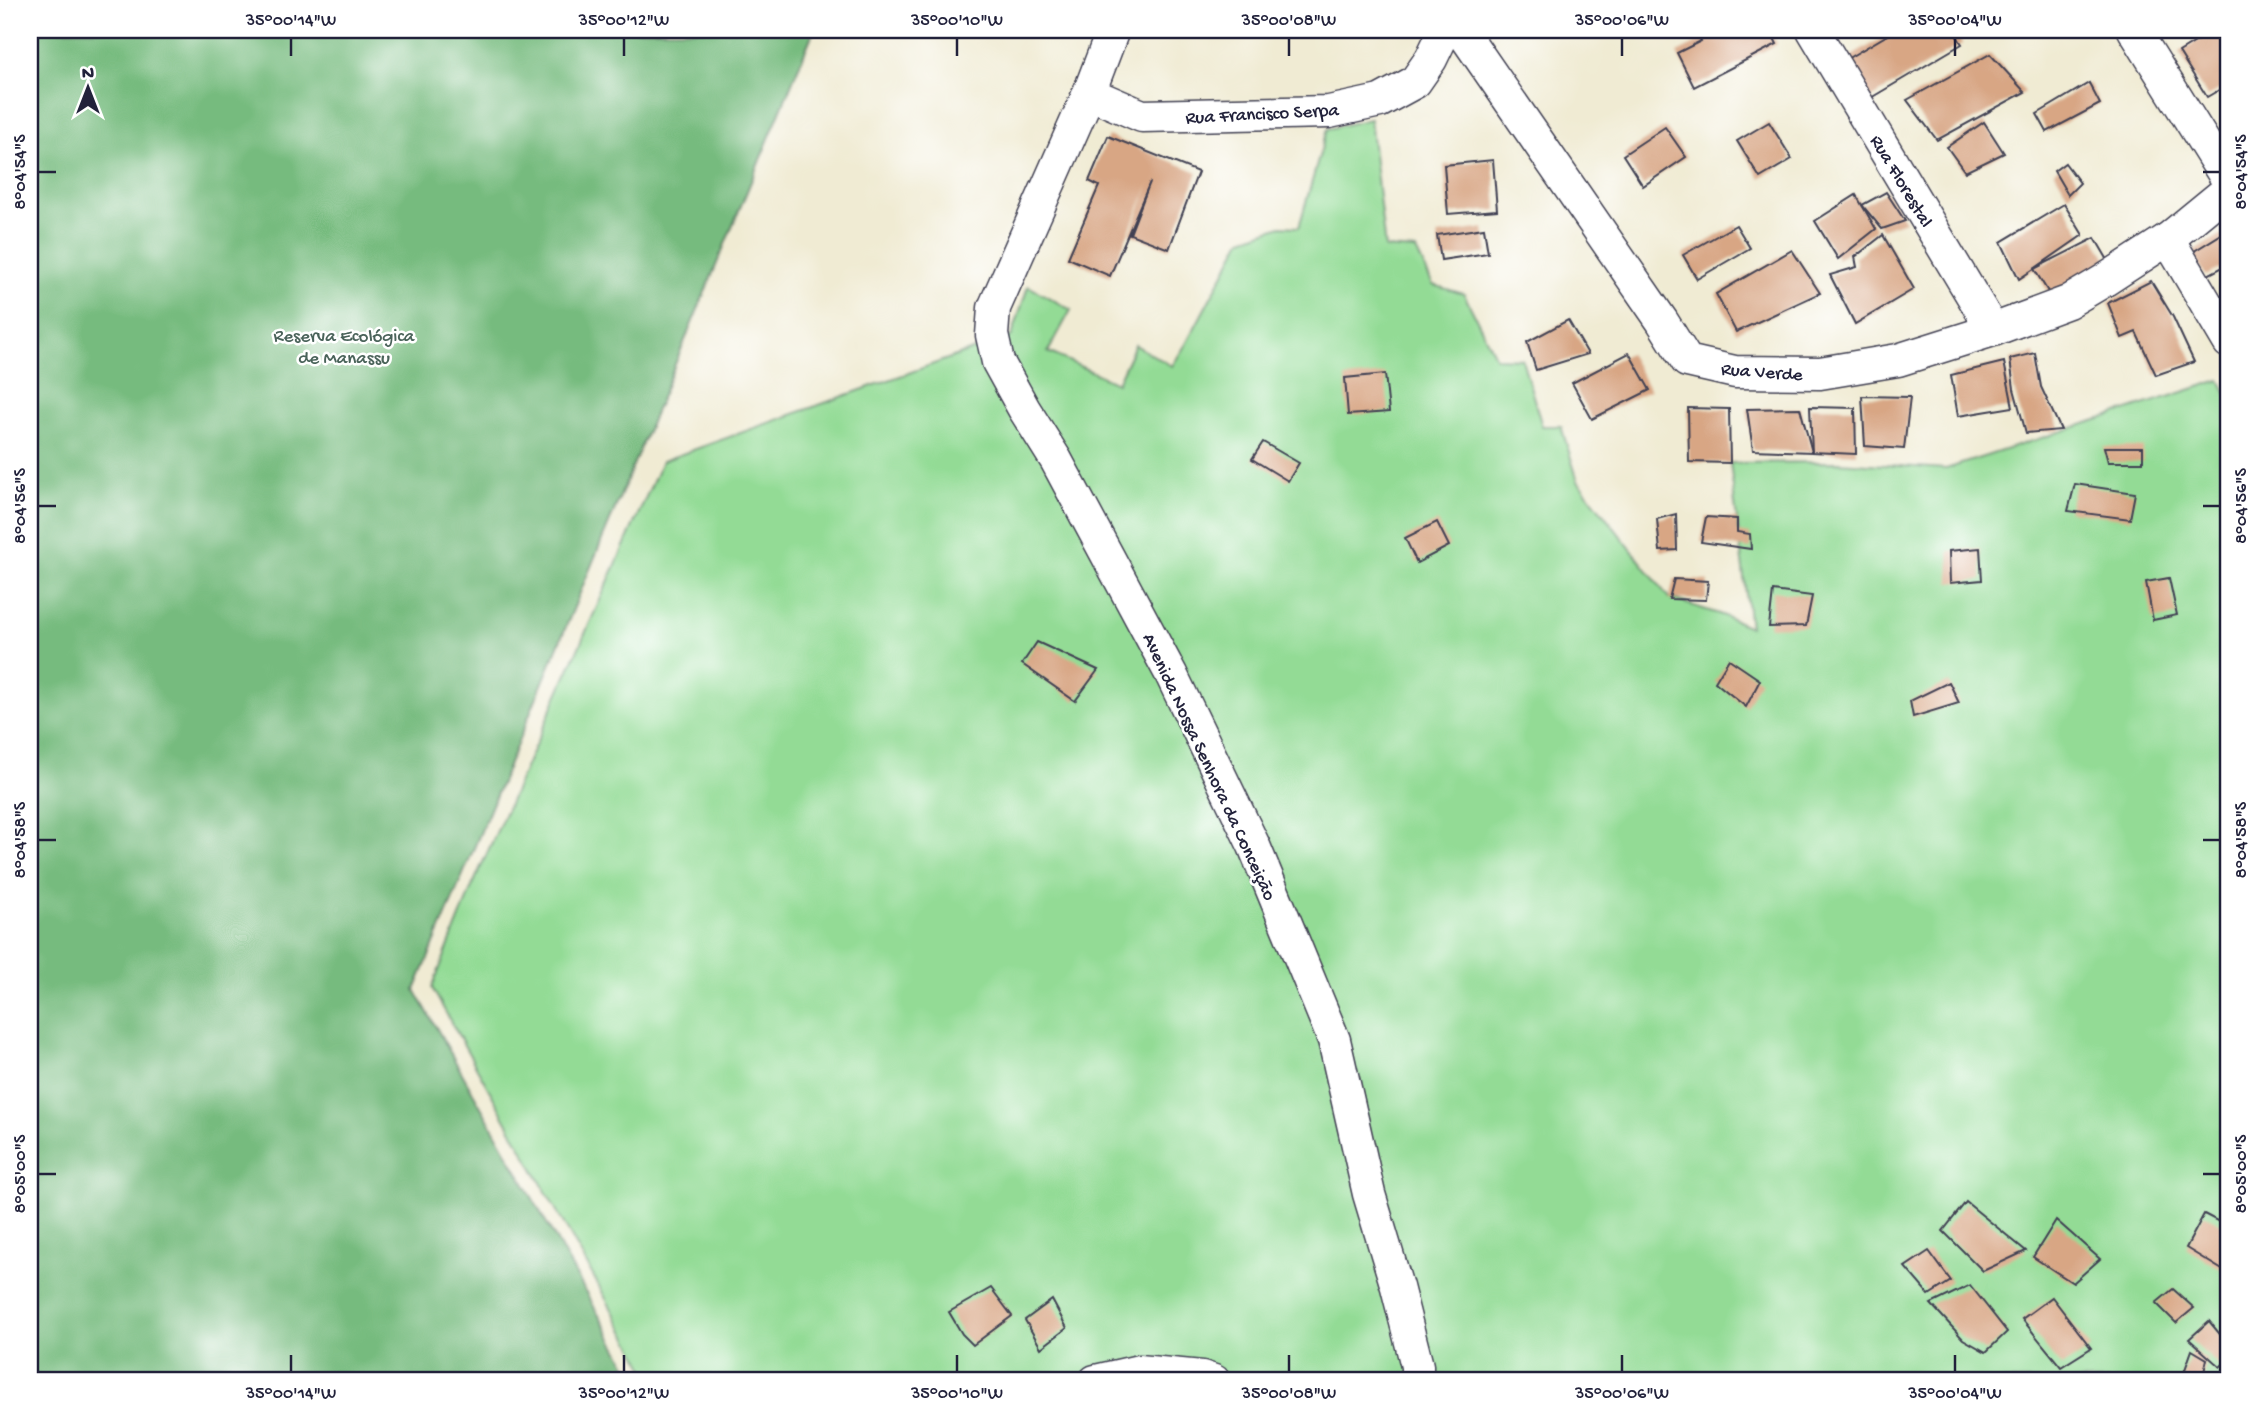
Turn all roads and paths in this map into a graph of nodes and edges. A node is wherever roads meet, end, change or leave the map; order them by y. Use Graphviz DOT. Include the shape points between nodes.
graph roads {
  1 [pos="1112,30"];
  2 [pos="1445,30"];
  3 [pos="1461,30"];
  4 [pos="1813,30"];
  5 [pos="2134,30"];
  6 [pos="1089,93"];
  7 [pos="2229,182"];
  8 [pos="2229,189"];
  9 [pos="2168,239"];
  10 [pos="1993,331"];
  11 [pos="2229,342"];
  12 [pos="1417,1374"];
  13 [pos="1095,1381"];
  14 [pos="1214,1381"];
  1 -- 6 [label="street"];
  2 -- 6 [label="street, Rua Francisco Serpa" via="1415,82 1380,102 1329,112 1142,117"];
  3 -- 10 [label="street, Rua Verde" via="1687,361 1735,372 1820,373 1898,360"];
  4 -- 10 [label="street, Rua Florestal"];
  5 -- 7 [label="street"];
  6 -- 12 [label="street, Avenida Nossa Senhora da Conceição" via="993,308 998,362 1171,674 1254,846 1334,1041 1368,1194 1397,1287"];
  8 -- 9 [label="street, Rua Verde"];
  9 -- 10 [label="street, Rua Verde" via="2068,302"];
  9 -- 11 [label="street"];
  13 -- 14 [label="street" via="1139,1371"];
}
